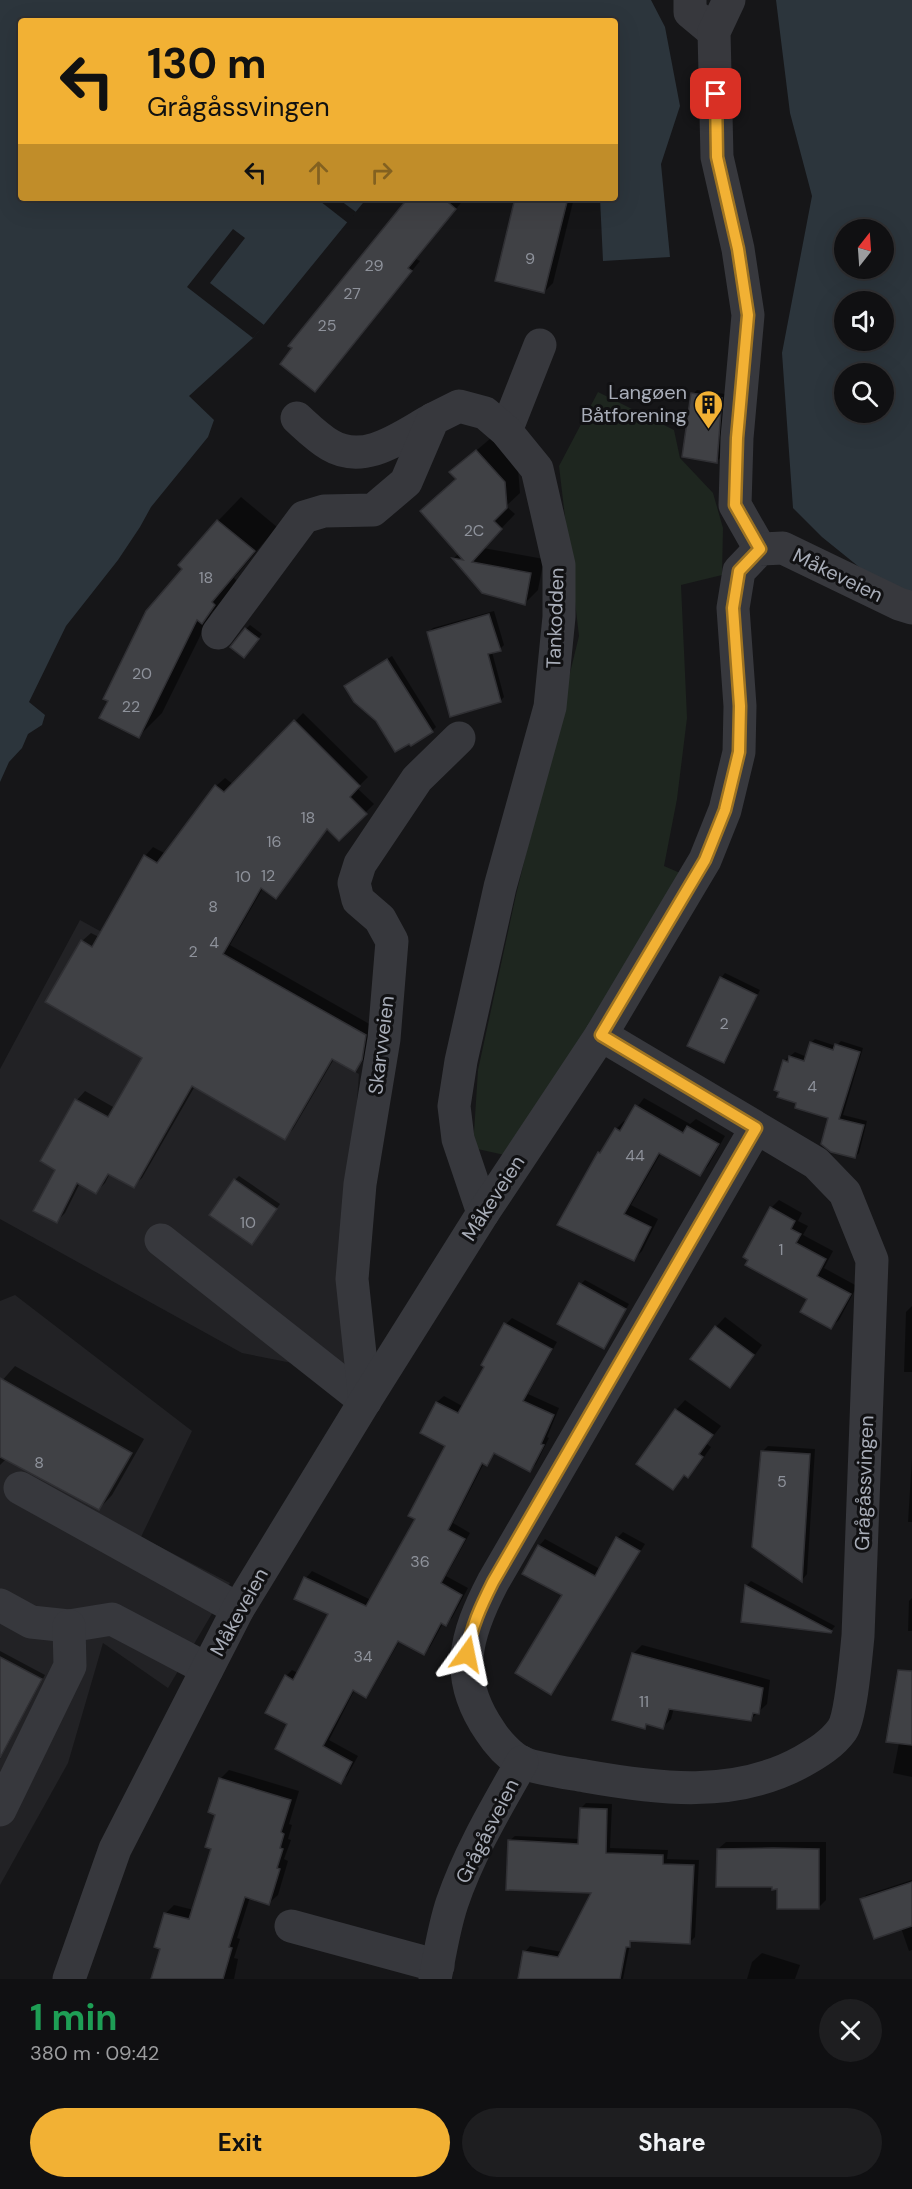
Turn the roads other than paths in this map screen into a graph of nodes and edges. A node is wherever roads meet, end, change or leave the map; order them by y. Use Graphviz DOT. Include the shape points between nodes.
graph roads {
  1 [pos="690,0"];
  2 [pos="729,0"];
  3 [pos="714,32"];
  4 [pos="540,345"];
  5 [pos="297,418"];
  6 [pos="433,419"];
  7 [pos="506,431"];
  8 [pos="760,549"];
  9 [pos="912,608"];
  10 [pos="218,633"];
  11 [pos="459,738"];
  12 [pos="601,1035"];
  13 [pos="756,1128"];
  14 [pos="483,1213"];
  15 [pos="161,1240"];
  16 [pos="365,1401"];
  17 [pos="20,1488"];
  18 [pos="0,1605"];
  19 [pos="238,1609"];
  20 [pos="69,1626"];
  21 [pos="207,1669"];
  22 [pos="522,1762"];
  23 [pos="0,1810"];
  24 [pos="291,1926"];
  25 [pos="437,1973"];
  26 [pos="69,1979"];
  1 -- 3 [label="street" via="690,12"];
  2 -- 3 [label="street"];
  3 -- 8 [label="street" via="717,157 748,315 735,505"];
  4 -- 7 [label="street"];
  5 -- 6 [label="street, Tankodden" via="331,446 360,453 381,448"];
  6 -- 7 [label="street, Tankodden" via="459,406 485,413"];
  6 -- 10 [label="street" via="406,482 373,510 324,511 304,517"];
  7 -- 14 [label="street, Tankodden" via="537,469 560,565 560,617 550,707 500,887 454,1106 458,1140"];
  8 -- 9 [label="street, Måkeveien" via="783,548"];
  8 -- 12 [label="street, Måkeveien" via="739,571 733,608 739,752 725,810 705,860"];
  11 -- 16 [label="street, Skarvveien" via="417,779 360,864 354,883 357,900 380,919 392,941 384,1040 360,1184 352,1279"];
  12 -- 13 [label="street, Grågåssvingen"];
  12 -- 14 [label="street, Måkeveien"];
  13 -- 22 [label="street, Grågåsveien" via="478,1612 467,1654 474,1703 497,1741"];
  13 -- 22 [label="street, Grågåssvingen" via="816,1163 845,1193 872,1260 858,1636 843,1729 821,1750 795,1765 768,1776 715,1787 628,1784"];
  14 -- 16 [label="street, Måkeveien"];
  15 -- 16 [label="street"];
  16 -- 19 [label="street, Måkeveien"];
  17 -- 19 [label="street"];
  18 -- 20 [label="street" via="31,1622"];
  19 -- 21 [label="street, Måkeveien"];
  20 -- 21 [label="street" via="112,1619"];
  20 -- 23 [label="street" via="70,1666"];
  21 -- 26 [label="street, Måkeveien" via="115,1849"];
  22 -- 25 [label="street, Grågåsveien" via="464,1871 452,1904"];
  24 -- 25 [label="street"];
}
